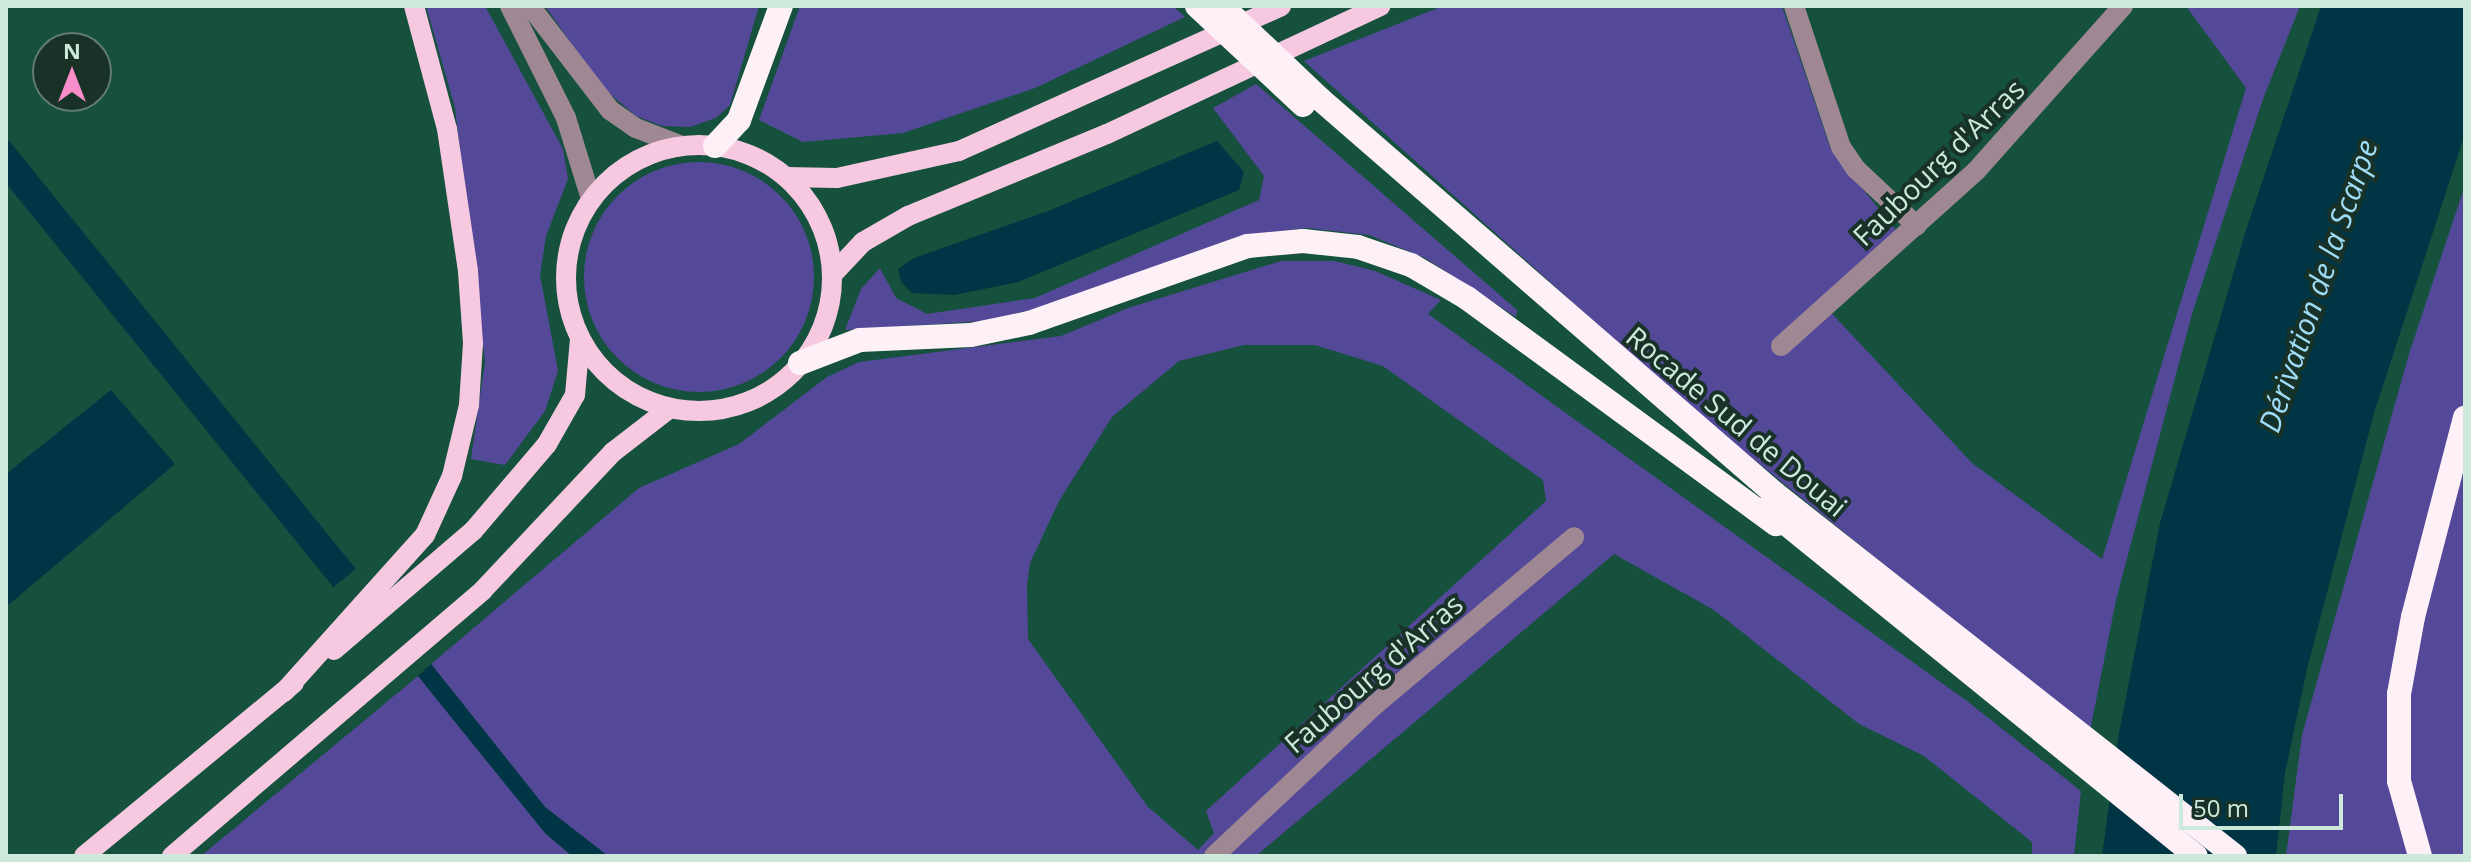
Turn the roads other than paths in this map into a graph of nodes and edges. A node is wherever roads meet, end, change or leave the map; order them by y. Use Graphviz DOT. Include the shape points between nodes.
graph roads {
  1 [pos="414,6"];
  2 [pos="510,6"];
  3 [pos="530,6"];
  4 [pos="781,6"];
  5 [pos="1197,6"];
  6 [pos="1222,6"];
  7 [pos="1281,6"];
  8 [pos="1380,6"];
  9 [pos="1794,6"];
  10 [pos="1807,6"];
  11 [pos="2123,6"];
  12 [pos="1808,39"];
  13 [pos="1312,102"];
  14 [pos="682,146"];
  15 [pos="715,146"];
  16 [pos="786,177"];
  17 [pos="591,199"];
  18 [pos="1917,226"];
  19 [pos="832,275"];
  20 [pos="580,339"];
  21 [pos="1781,346"];
  22 [pos="800,363"];
  23 [pos="670,408"];
  24 [pos="2465,418"];
  25 [pos="1574,537"];
  26 [pos="1812,546"];
  27 [pos="284,692"];
  28 [pos="2074,747"];
  29 [pos="84,856"];
  30 [pos="172,856"];
  31 [pos="1214,856"];
  32 [pos="2196,856"];
  33 [pos="2235,856"];
  34 [pos="2420,856"];
  1 -- 27 [label="main road" via="447,129 468,271 473,362 467,417 452,476 425,535"];
  2 -- 17 [label="street" via="566,118"];
  3 -- 14 [label="street" via="610,110 636,128"];
  4 -- 15 [label="highway" via="739,120"];
  5 -- 13 [label="highway, Rocade Sud de Douai, bridge"];
  6 -- 13 [label="highway, Rocade Sud de Douai, bridge"];
  7 -- 16 [label="main road" via="959,151 846,177"];
  8 -- 19 [label="main road" via="1107,134 908,216 863,242"];
  9 -- 12 [label="street"];
  10 -- 12 [label="street"];
  11 -- 18 [label="street, Faubourg d'Arras" via="2024,120"];
  12 -- 18 [label="street" via="1848,159"];
  13 -- 26 [label="highway, Rocade Sud de Douai" via="1547,322"];
  13 -- 28 [label="highway, Rocade Sud de Douai"];
  14 -- 15 [label="main road"];
  14 -- 17 [label="main road" via="638,159"];
  15 -- 16 [label="main road" via="760,159"];
  16 -- 19 [label="main road" via="823,228"];
  17 -- 20 [label="main road" via="566,260 567,300"];
  18 -- 21 [label="street, Faubourg d'Arras"];
  19 -- 22 [label="main road" via="824,322"];
  20 -- 23 [label="main road" via="599,367 625,388"];
  20 -- 27 [label="main road" via="570,409 533,462 449,553"];
  22 -- 23 [label="main road" via="749,401 702,411"];
  22 -- 26 [label="highway" via="860,340 971,335 1029,323 1248,246 1303,241 1358,247 1411,265 1467,298"];
  23 -- 30 [label="main road" via="613,452 483,590"];
  24 -- 34 [label="highway" via="2415,607 2399,694 2399,781"];
  25 -- 31 [label="street, Faubourg d'Arras" via="1376,704"];
  26 -- 28 [label="highway, Rocade Sud de Douai"];
  27 -- 29 [label="main road"];
  28 -- 32 [label="highway, Rocade Sud de Douai"];
  28 -- 33 [label="highway, Rocade Sud de Douai"];
}
